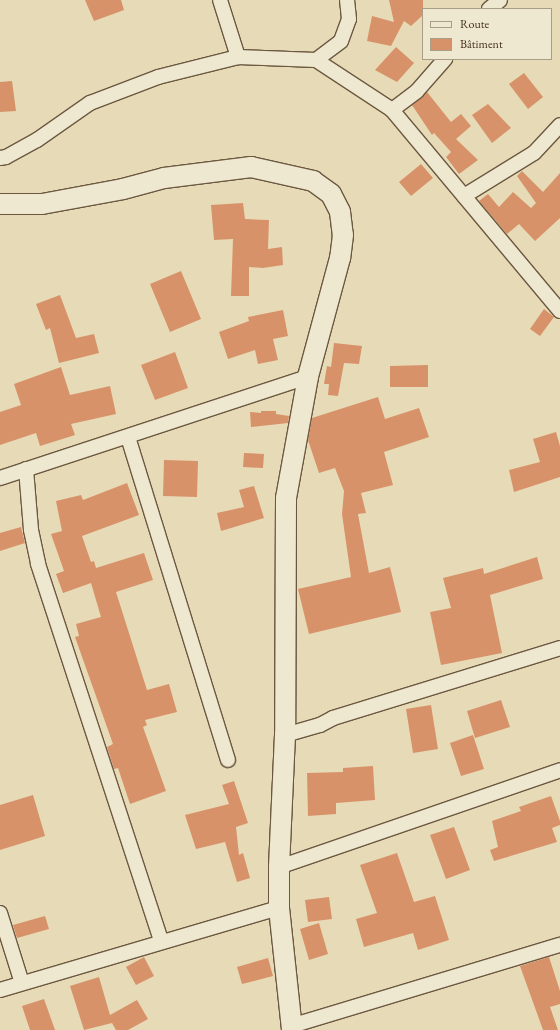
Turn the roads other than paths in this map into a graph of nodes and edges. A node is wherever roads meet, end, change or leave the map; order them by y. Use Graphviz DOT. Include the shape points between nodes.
graph roads {
  1 [pos="220,0"];
  2 [pos="346,0"];
  3 [pos="500,0"];
  4 [pos="490,8"];
  5 [pos="238,57"];
  6 [pos="316,60"];
  7 [pos="444,60"];
  8 [pos="392,110"];
  9 [pos="560,125"];
  10 [pos="0,158"];
  11 [pos="464,196"];
  12 [pos="0,204"];
  13 [pos="560,311"];
  14 [pos="308,377"];
  15 [pos="128,437"];
  16 [pos="26,469"];
  17 [pos="0,478"];
  18 [pos="560,648"];
  19 [pos="285,735"];
  20 [pos="228,760"];
  21 [pos="560,770"];
  22 [pos="279,866"];
  23 [pos="280,908"];
  24 [pos="0,913"];
  25 [pos="161,941"];
  26 [pos="560,945"];
  27 [pos="22,983"];
  28 [pos="0,990"];
  29 [pos="292,1028"];
  1 -- 5 [label="street"];
  2 -- 6 [label="street" via="349,19 341,41"];
  3 -- 4 [label="street"];
  5 -- 6 [label="street"];
  5 -- 10 [label="street" via="158,77 90,102 37,140"];
  6 -- 8 [label="street"];
  7 -- 8 [label="street" via="417,91"];
  8 -- 11 [label="street"];
  9 -- 11 [label="street" via="534,153"];
  11 -- 13 [label="street"];
  12 -- 14 [label="main road" via="42,204 123,189 164,178 251,167 313,181 331,194 340,212 343,235 340,258"];
  14 -- 15 [label="street"];
  14 -- 19 [label="main road" via="286,498"];
  15 -- 16 [label="street"];
  15 -- 20 [label="street"];
  16 -- 17 [label="street"];
  16 -- 25 [label="street" via="31,530 38,564"];
  18 -- 19 [label="street"];
  19 -- 22 [label="main road"];
  21 -- 22 [label="street"];
  22 -- 23 [label="main road"];
  23 -- 25 [label="street"];
  23 -- 29 [label="main road"];
  24 -- 27 [label="street"];
  25 -- 27 [label="street"];
  26 -- 29 [label="street"];
  27 -- 28 [label="street"];
}
